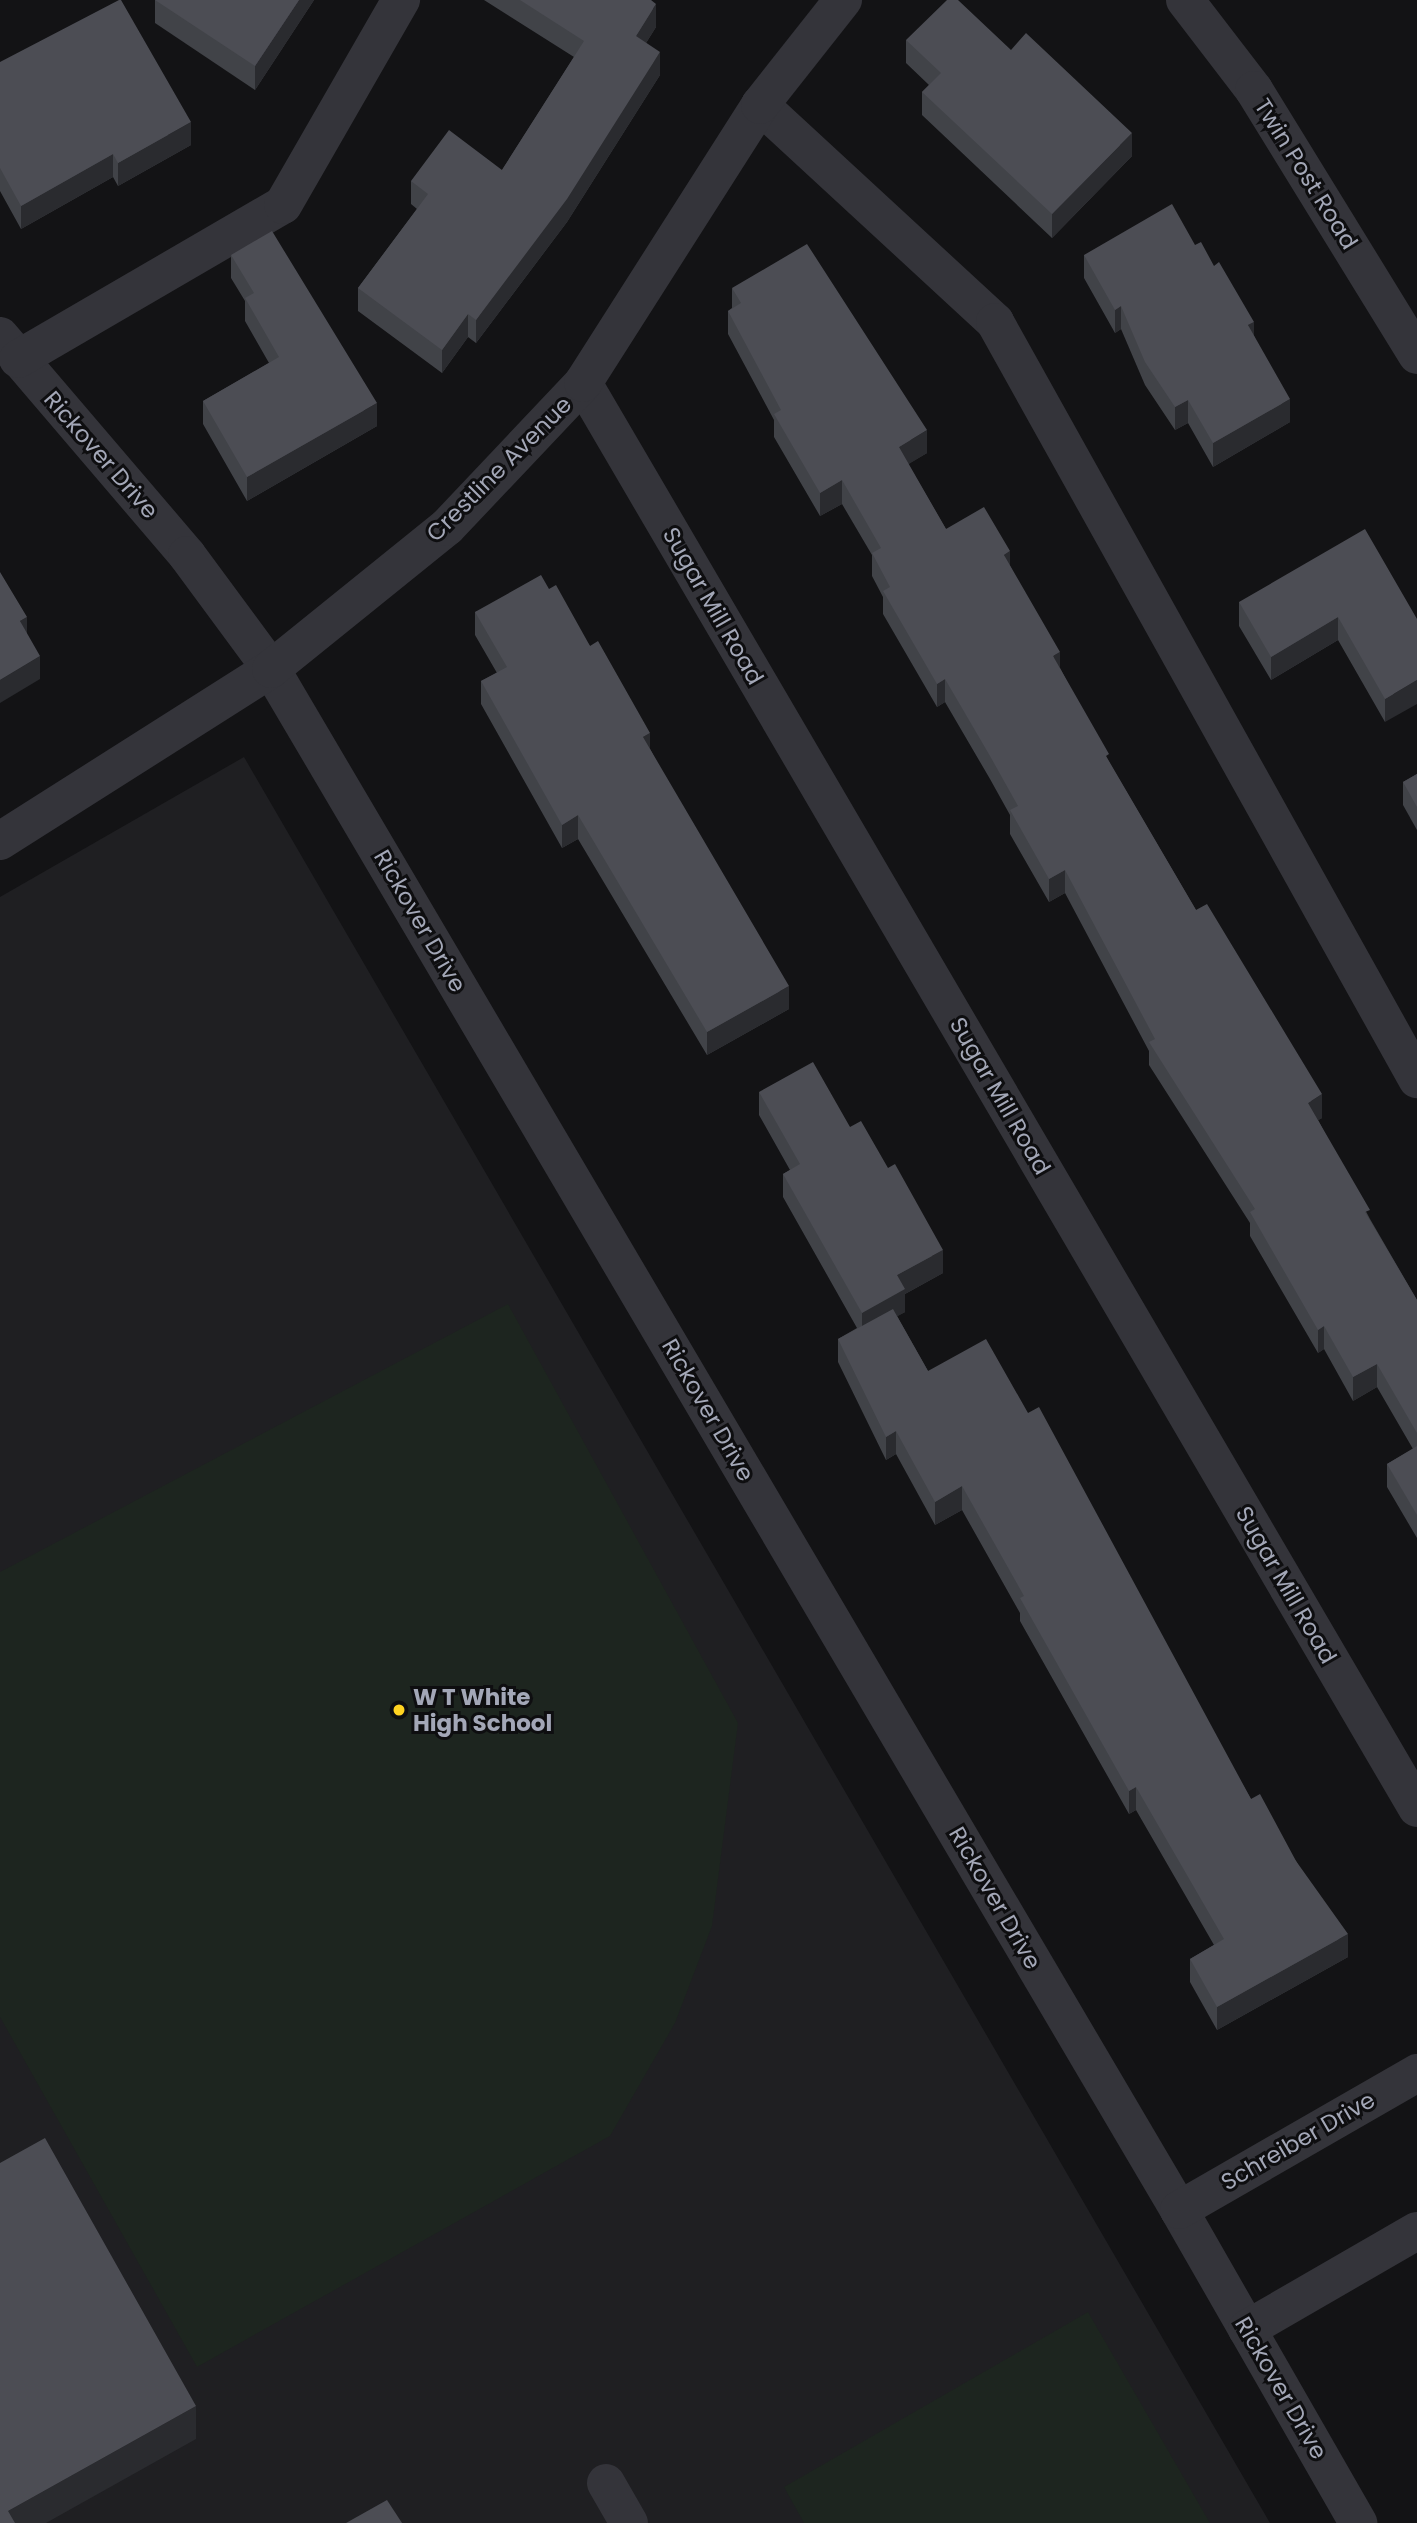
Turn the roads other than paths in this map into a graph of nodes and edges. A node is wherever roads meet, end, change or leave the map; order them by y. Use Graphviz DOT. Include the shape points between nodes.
graph roads {
  1 [pos="401,0"];
  2 [pos="843,0"];
  3 [pos="1185,0"];
  4 [pos="760,105"];
  5 [pos="9,348"];
  6 [pos="1417,355"];
  7 [pos="583,383"];
  8 [pos="271,669"];
  9 [pos="0,841"];
  10 [pos="1417,1079"];
  11 [pos="1417,1808"];
  12 [pos="1417,2073"];
  13 [pos="1179,2210"];
  14 [pos="1417,2231"];
  15 [pos="1247,2329"];
  16 [pos="606,2483"];
  17 [pos="629,2523"];
  18 [pos="1358,2523"];
  1 -- 5 [label="street" via="283,205"];
  2 -- 4 [label="street, Crestline Avenue"];
  3 -- 6 [label="street, Twin Post Road" via="1254,90"];
  4 -- 7 [label="street, Crestline Avenue"];
  4 -- 10 [label="street" via="995,322"];
  5 -- 8 [label="street, Rickover Drive" via="187,555"];
  7 -- 8 [label="street, Crestline Avenue" via="447,527"];
  7 -- 11 [label="street, Sugar Mill Road"];
  8 -- 9 [label="street, Crestline Avenue"];
  8 -- 13 [label="street, Rickover Drive"];
  12 -- 13 [label="street, Schreiber Drive"];
  13 -- 15 [label="street, Rickover Drive"];
  14 -- 15 [label="street"];
  15 -- 18 [label="street, Rickover Drive"];
  16 -- 17 [label="street"];
}
